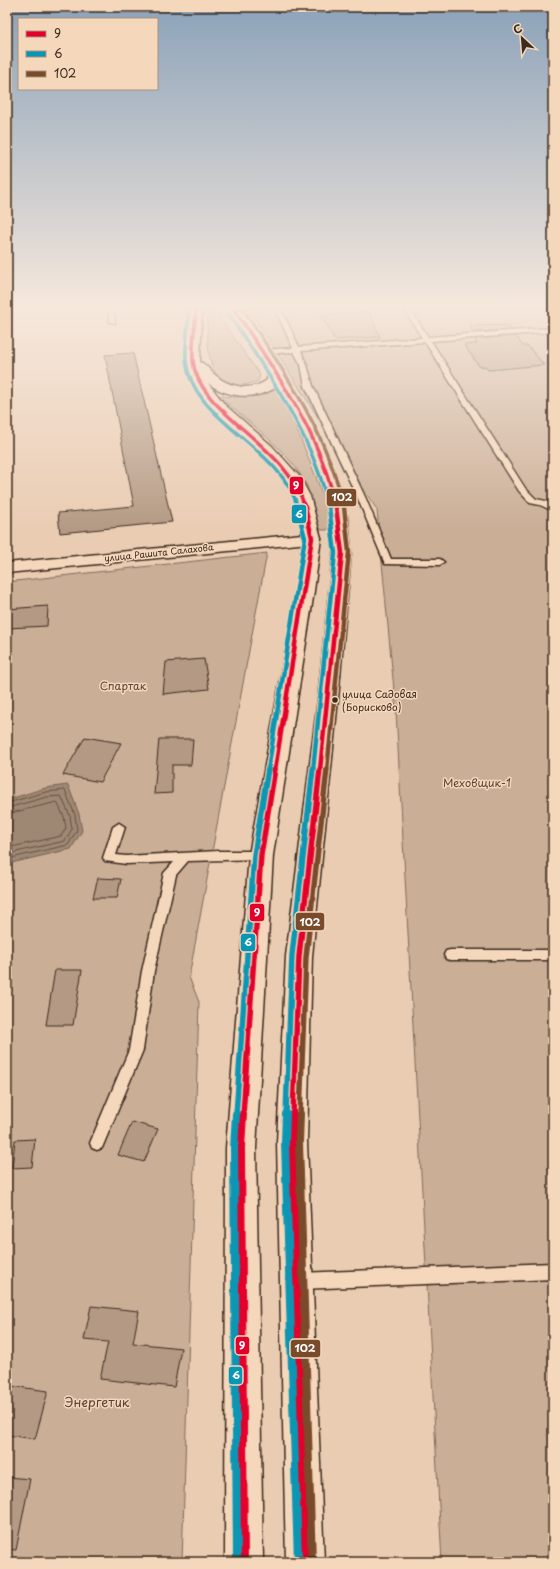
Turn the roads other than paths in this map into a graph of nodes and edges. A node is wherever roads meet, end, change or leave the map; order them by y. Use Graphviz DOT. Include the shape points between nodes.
graph roads {
  1 [pos="200,382"];
  2 [pos="216,382"];
  3 [pos="273,382"];
  4 [pos="283,382"];
  5 [pos="307,382"];
  6 [pos="453,382"];
  7 [pos="553,510"];
  8 [pos="342,536"];
  9 [pos="312,538"];
  10 [pos="440,562"];
  11 [pos="7,568"];
  12 [pos="119,827"];
  13 [pos="261,855"];
  14 [pos="185,857"];
  15 [pos="450,955"];
  16 [pos="553,955"];
  17 [pos="97,1143"];
  18 [pos="553,1271"];
  19 [pos="296,1281"];
  20 [pos="244,1562"];
  21 [pos="305,1562"];
  1 -- 9 [label="main road" via="220,408 282,463 293,479 305,506"];
  2 -- 3 [label="main road" via="244,391 265,388"];
  4 -- 8 [label="main road" via="324,465 337,505"];
  5 -- 10 [label="lane" via="359,492 388,562"];
  6 -- 7 [label="lane" via="522,489 534,501 543,503"];
  8 -- 9 [label="main road, улица Рашита Салахова"];
  8 -- 19 [label="main road" via="329,692 299,956 292,1142"];
  9 -- 11 [label="main road, улица Рашита Салахова"];
  9 -- 13 [label="main road"];
  12 -- 14 [label="lane" via="109,858 126,860"];
  13 -- 14 [label="lane"];
  13 -- 20 [label="main road" via="241,1148"];
  14 -- 17 [label="lane" via="170,873 148,971 136,1050"];
  15 -- 16 [label="lane"];
  18 -- 19 [label="lane"];
  19 -- 21 [label="main road"];
}
